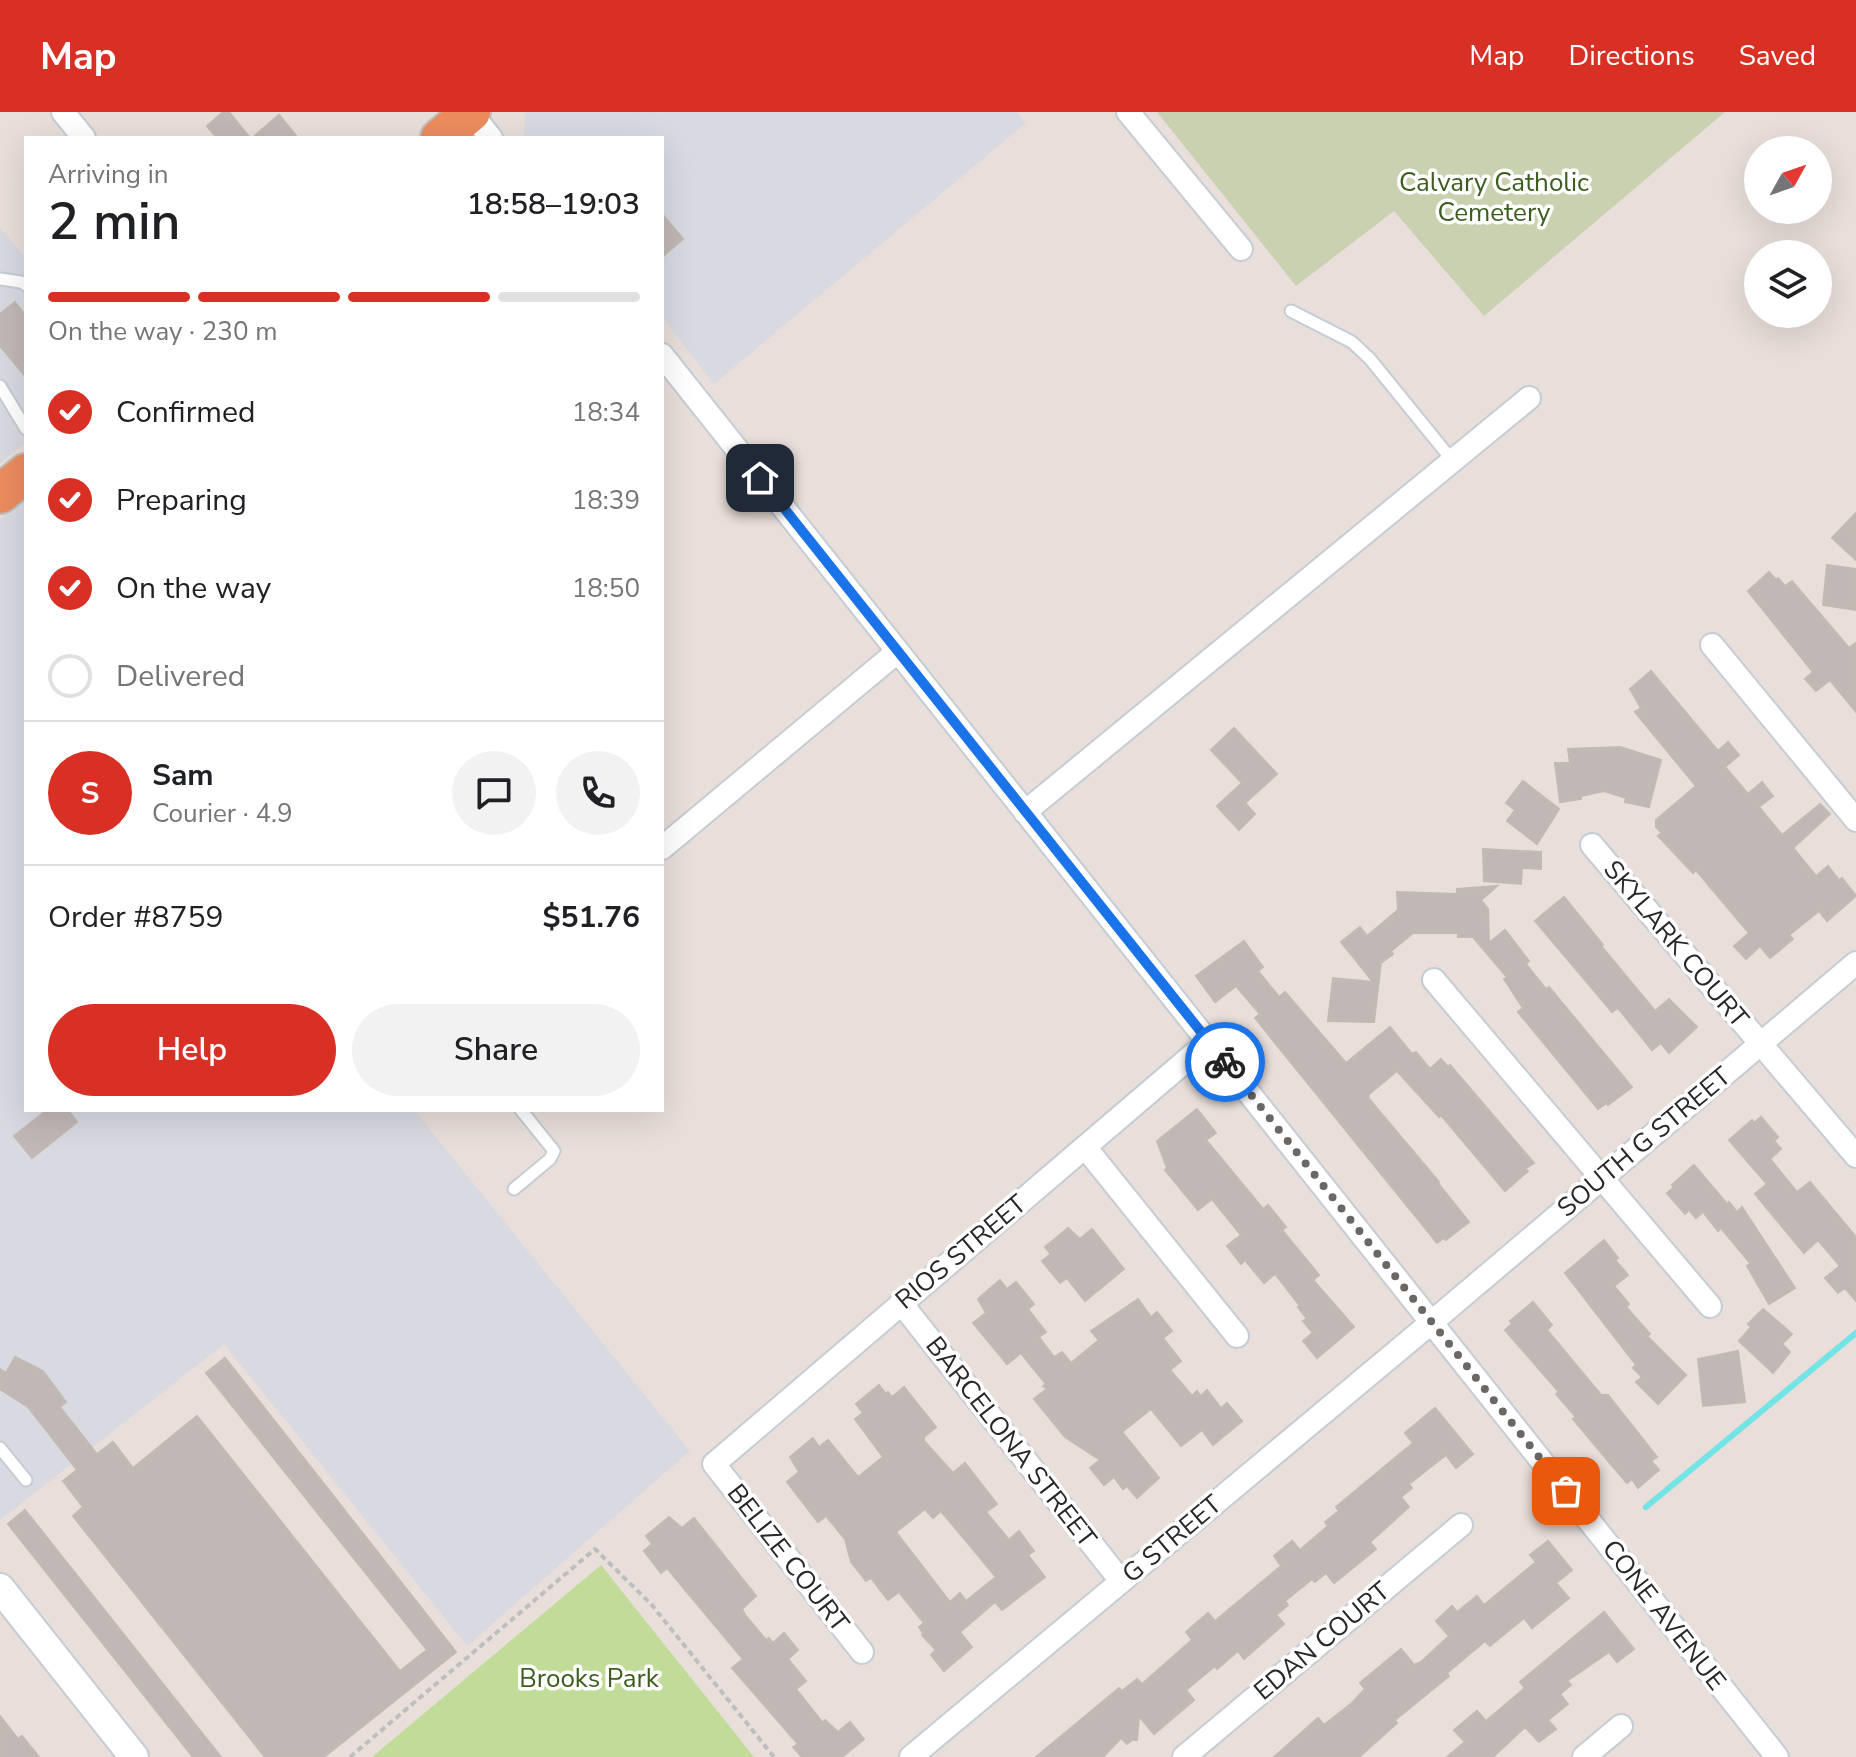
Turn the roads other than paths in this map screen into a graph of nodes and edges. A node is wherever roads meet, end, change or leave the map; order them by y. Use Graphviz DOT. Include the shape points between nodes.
graph roads {
  1 [pos="63,112"];
  2 [pos="471,112"];
  3 [pos="1128,112"];
  4 [pos="82,136"];
  5 [pos="442,136"];
  6 [pos="489,136"];
  7 [pos="1241,249"];
  8 [pos="0,279"];
  9 [pos="24,284"];
  10 [pos="1291,311"];
  11 [pos="664,358"];
  12 [pos="0,386"];
  13 [pos="1529,398"];
  14 [pos="24,426"];
  15 [pos="1452,460"];
  16 [pos="24,475"];
  17 [pos="0,494"];
  18 [pos="1712,645"];
  19 [pos="897,652"];
  20 [pos="1025,812"];
  21 [pos="1856,820"];
  22 [pos="1592,845"];
  23 [pos="664,846"];
  24 [pos="1856,963"];
  25 [pos="1434,980"];
  26 [pos="1209,1041"];
  27 [pos="1761,1044"];
  28 [pos="523,1112"];
  29 [pos="1085,1147"];
  30 [pos="1856,1156"];
  31 [pos="1601,1179"];
  32 [pos="514,1189"];
  33 [pos="901,1303"];
  34 [pos="1710,1306"];
  35 [pos="1432,1322"];
  36 [pos="1237,1336"];
  37 [pos="0,1448"];
  38 [pos="714,1464"];
  39 [pos="26,1480"];
  40 [pos="1461,1525"];
  41 [pos="1121,1581"];
  42 [pos="0,1588"];
  43 [pos="862,1652"];
  44 [pos="1621,1726"];
  45 [pos="938,1749"];
  46 [pos="134,1757"];
  47 [pos="911,1757"];
  48 [pos="1184,1757"];
  49 [pos="1584,1757"];
  50 [pos="1777,1757"];
  1 -- 4 [label="street"];
  2 -- 5 [label="highway"];
  2 -- 6 [label="street"];
  3 -- 7 [label="street"];
  8 -- 9 [label="lane"];
  10 -- 15 [label="lane" via="1352,342"];
  11 -- 19 [label="street, CONE AVENUE"];
  12 -- 14 [label="lane"];
  13 -- 15 [label="street"];
  15 -- 20 [label="street"];
  16 -- 17 [label="highway"];
  18 -- 21 [label="street"];
  19 -- 20 [label="street, CONE AVENUE"];
  19 -- 23 [label="street"];
  20 -- 26 [label="street, CONE AVENUE"];
  22 -- 27 [label="street, SKYLARK COURT"];
  24 -- 27 [label="street, SOUTH G STREET"];
  25 -- 31 [label="street"];
  26 -- 29 [label="street, RIOS STREET"];
  26 -- 35 [label="street, CONE AVENUE"];
  27 -- 30 [label="street, SKYLARK COURT"];
  27 -- 31 [label="street, SOUTH G STREET"];
  28 -- 32 [label="lane" via="554,1151"];
  29 -- 33 [label="street, RIOS STREET"];
  29 -- 36 [label="street"];
  31 -- 34 [label="street"];
  31 -- 35 [label="street, SOUTH G STREET"];
  33 -- 38 [label="street, RIOS STREET"];
  33 -- 41 [label="street, BARCELONA STREET"];
  35 -- 41 [label="street, G STREET"];
  35 -- 50 [label="street, CONE AVENUE"];
  37 -- 39 [label="lane"];
  38 -- 43 [label="street, BELIZE COURT"];
  40 -- 48 [label="street, EDAN COURT"];
  41 -- 45 [label="street, G STREET"];
  42 -- 46 [label="street"];
  44 -- 49 [label="street"];
  45 -- 47 [label="street, G STREET"];
}
